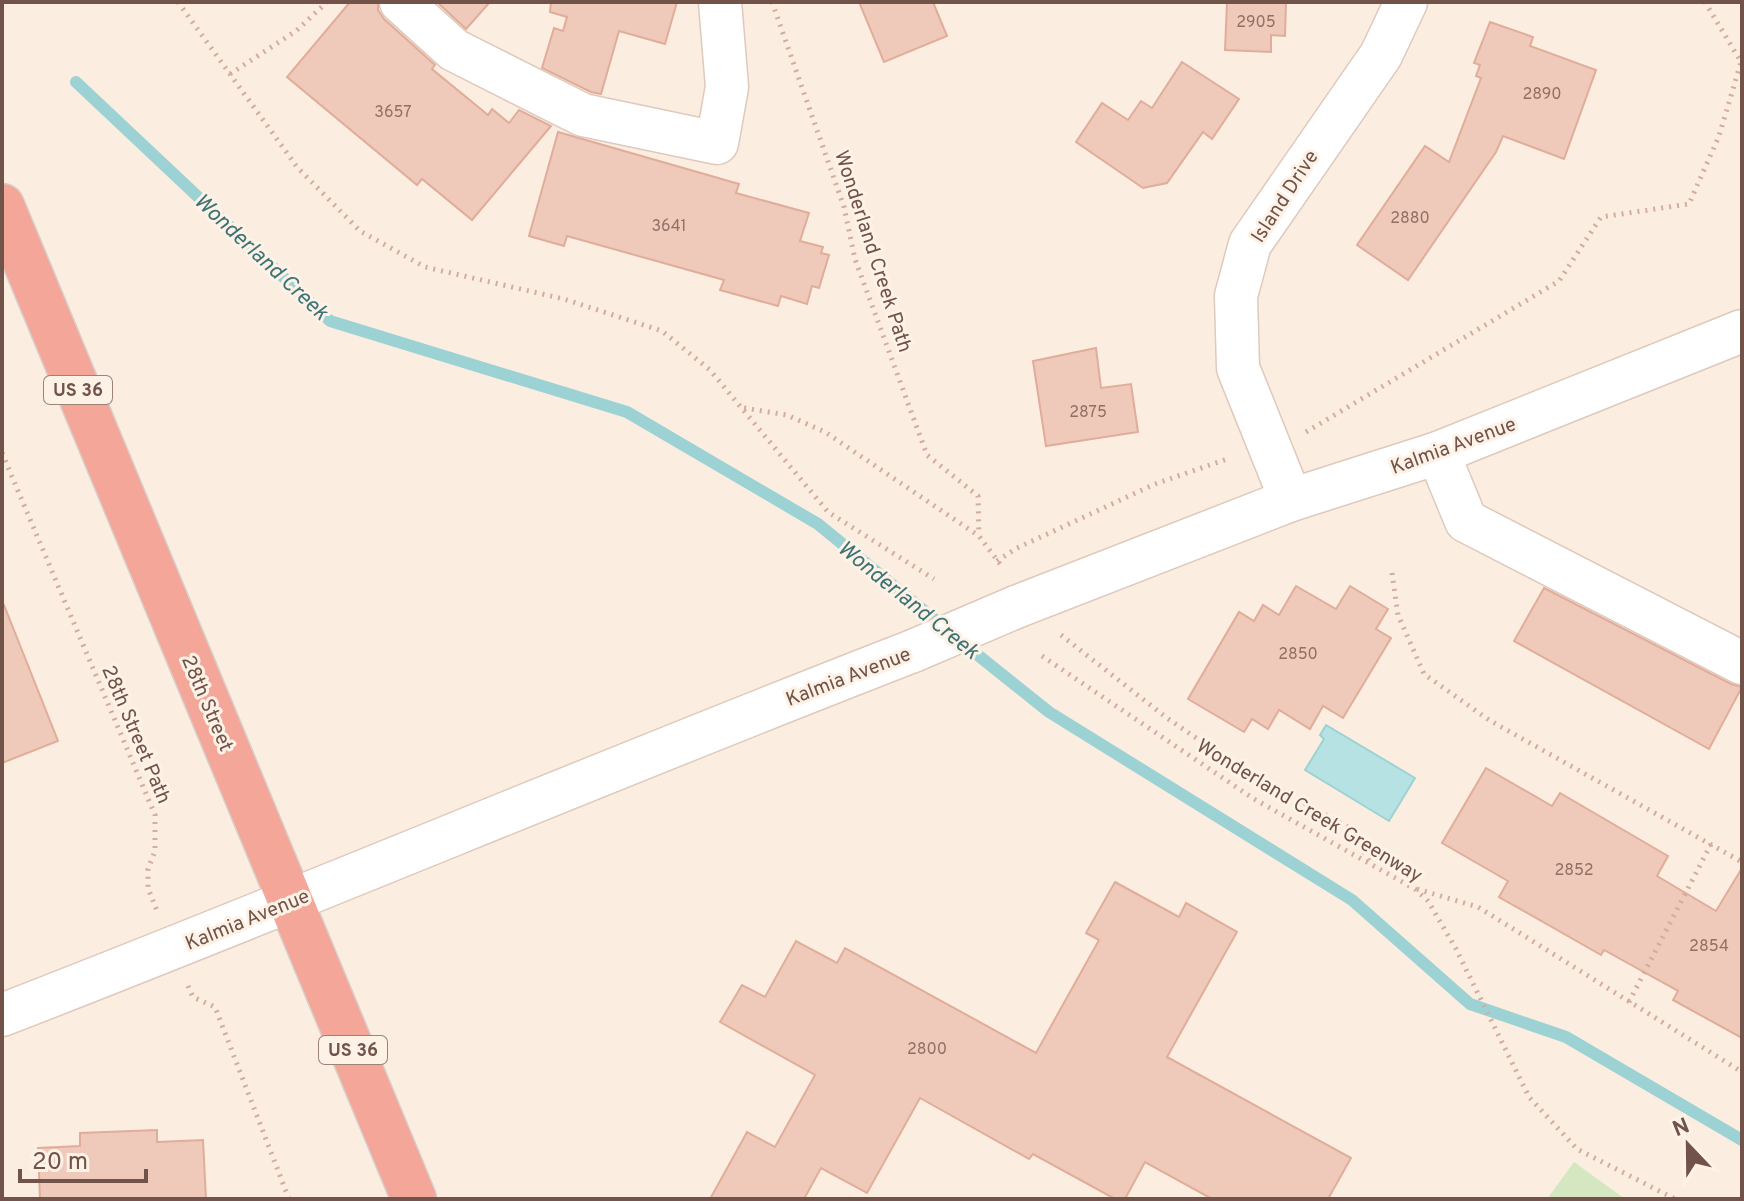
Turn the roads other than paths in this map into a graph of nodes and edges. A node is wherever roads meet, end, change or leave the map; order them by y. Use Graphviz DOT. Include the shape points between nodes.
graph roads {
  1 [pos="401,2"];
  2 [pos="720,2"];
  3 [pos="1406,2"];
  4 [pos="2,206"];
  5 [pos="1742,331"];
  6 [pos="1438,453"];
  7 [pos="1291,500"];
  8 [pos="1742,663"];
  9 [pos="292,901"];
  10 [pos="2,1015"];
  11 [pos="414,1199"];
  1 -- 2 [label="street" via="454,50 583,115 717,143 727,87"];
  3 -- 7 [label="street, Island Drive" via="1381,55 1250,244 1236,296 1238,368"];
  4 -- 9 [label="highway, 28th Street / US 36"];
  5 -- 6 [label="street, Kalmia Avenue"];
  6 -- 7 [label="street, Kalmia Avenue"];
  6 -- 8 [label="street" via="1466,521"];
  7 -- 9 [label="street, Kalmia Avenue, bridge"];
  9 -- 10 [label="street, Kalmia Avenue"];
  9 -- 11 [label="highway, 28th Street / US 36"];
}
